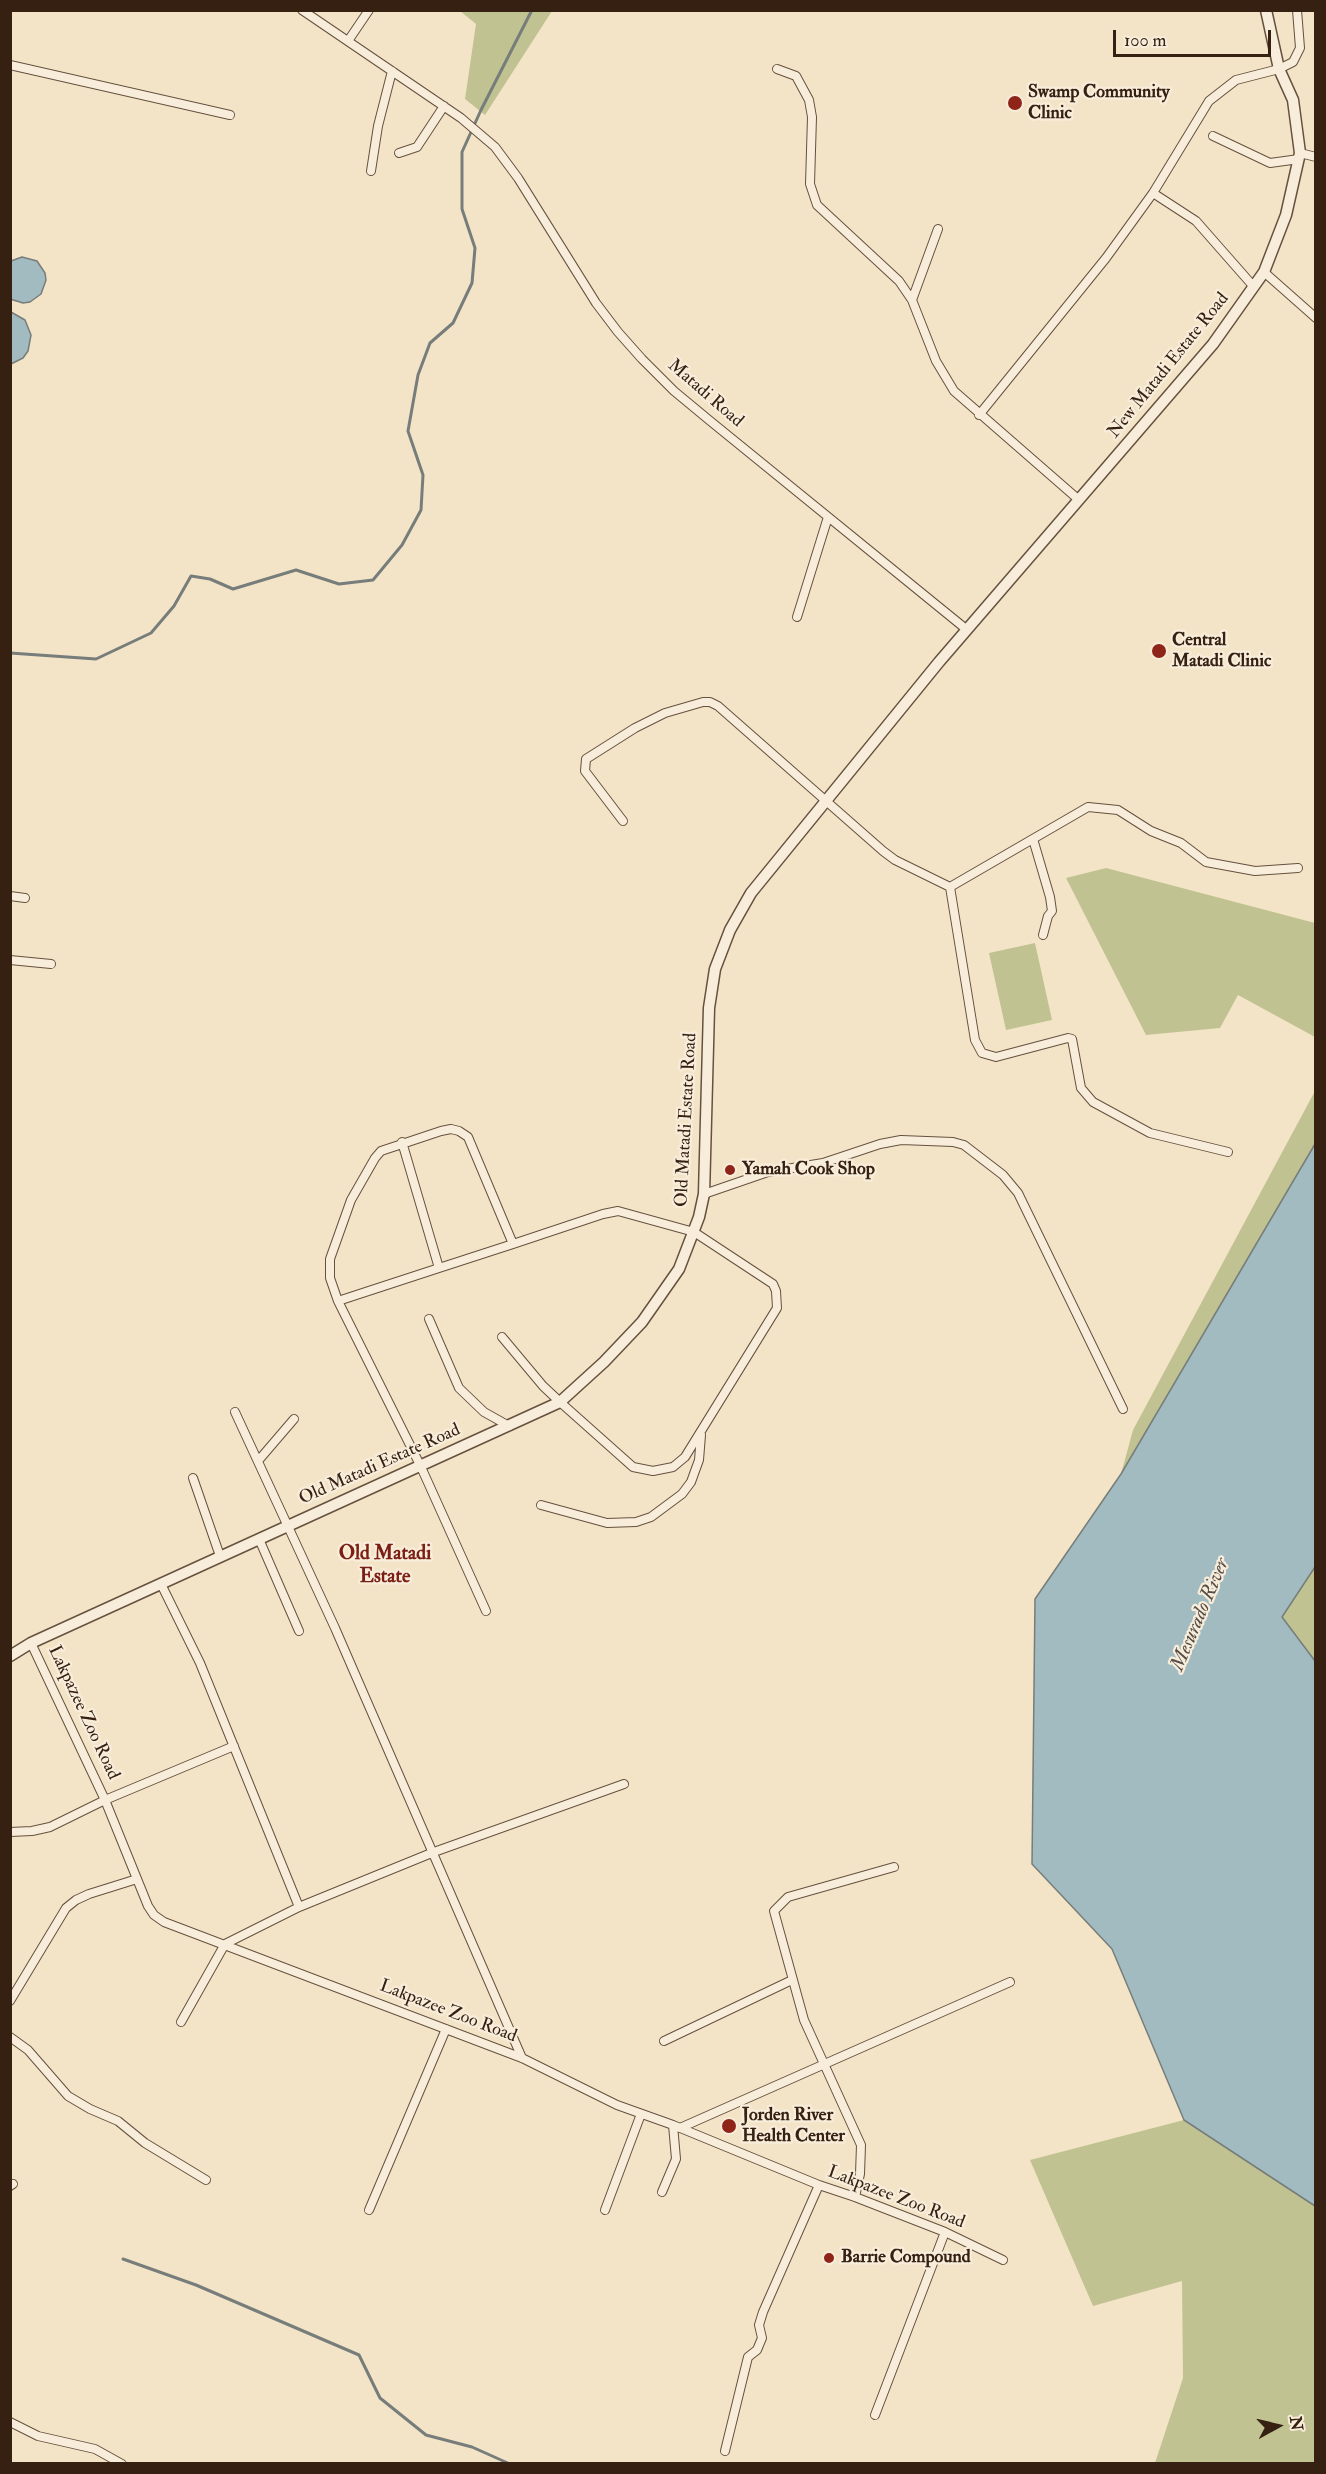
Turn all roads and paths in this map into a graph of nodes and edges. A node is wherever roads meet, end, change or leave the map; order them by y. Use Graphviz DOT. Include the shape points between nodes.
graph roads {
  1 [pos="302,10"];
  2 [pos="369,10"];
  3 [pos="1266,10"];
  4 [pos="1297,10"];
  5 [pos="348,41"];
  6 [pos="10,65"];
  7 [pos="777,69"];
  8 [pos="1279,69"];
  9 [pos="392,71"];
  10 [pos="444,106"];
  11 [pos="230,115"];
  12 [pos="1213,136"];
  13 [pos="399,153"];
  14 [pos="1299,156"];
  15 [pos="1316,157"];
  16 [pos="371,171"];
  17 [pos="1153,193"];
  18 [pos="938,229"];
  19 [pos="1264,272"];
  20 [pos="1254,287"];
  21 [pos="912,300"];
  22 [pos="1316,318"];
  23 [pos="979,415"];
  24 [pos="1079,500"];
  25 [pos="828,518"];
  26 [pos="797,617"];
  27 [pos="966,629"];
  28 [pos="826,799"];
  29 [pos="622,821"];
  30 [pos="1033,839"];
  31 [pos="1298,868"];
  32 [pos="950,887"];
  33 [pos="10,896"];
  34 [pos="25,898"];
  35 [pos="1043,935"];
  36 [pos="10,960"];
  37 [pos="51,964"];
  38 [pos="402,1142"];
  39 [pos="1228,1152"];
  40 [pos="704,1194"];
  41 [pos="694,1232"];
  42 [pos="513,1244"];
  43 [pos="439,1268"];
  44 [pos="338,1301"];
  45 [pos="429,1319"];
  46 [pos="502,1337"];
  47 [pos="560,1402"];
  48 [pos="1123,1409"];
  49 [pos="234,1412"];
  50 [pos="294,1419"];
  51 [pos="509,1426"];
  52 [pos="701,1431"];
  53 [pos="258,1461"];
  54 [pos="421,1467"];
  55 [pos="193,1478"];
  56 [pos="542,1505"];
  57 [pos="288,1524"];
  58 [pos="259,1539"];
  59 [pos="220,1556"];
  60 [pos="160,1584"];
  61 [pos="486,1611"];
  62 [pos="299,1631"];
  63 [pos="31,1643"];
  64 [pos="10,1656"];
  65 [pos="234,1746"];
  66 [pos="624,1784"];
  67 [pos="105,1800"];
  68 [pos="10,1832"];
  69 [pos="434,1852"];
  70 [pos="894,1867"];
  71 [pos="137,1879"];
  72 [pos="299,1907"];
  73 [pos="225,1944"];
  74 [pos="792,1980"];
  75 [pos="1010,1982"];
  76 [pos="10,2001"];
  77 [pos="181,2022"];
  78 [pos="446,2029"];
  79 [pos="10,2037"];
  80 [pos="664,2041"];
  81 [pos="522,2058"];
  82 [pos="823,2066"];
  83 [pos="641,2114"];
  84 [pos="677,2127"];
  85 [pos="206,2180"];
  86 [pos="819,2185"];
  87 [pos="662,2192"];
  88 [pos="855,2197"];
  89 [pos="369,2210"];
  90 [pos="605,2210"];
  91 [pos="945,2232"];
  92 [pos="1003,2260"];
  93 [pos="875,2415"];
  94 [pos="10,2422"];
  95 [pos="725,2451"];
  96 [pos="122,2463"];
  1 -- 5 [label="street"];
  2 -- 5 [label="street"];
  3 -- 8 [label="street, New Matadi Estate Road"];
  4 -- 8 [label="street" via="1299,53"];
  5 -- 9 [label="street"];
  6 -- 11 [label="street"];
  7 -- 21 [label="street" via="796,76 808,100 812,117 810,184 817,205 899,281"];
  8 -- 14 [label="street, New Matadi Estate Road" via="1293,100"];
  8 -- 17 [label="street" via="1236,80 1209,101"];
  9 -- 10 [label="street"];
  9 -- 16 [label="street"];
  10 -- 13 [label="street" via="417,147"];
  10 -- 25 [label="street, Matadi Road" via="495,147 596,303 642,359 674,391"];
  12 -- 14 [label="street" via="1270,163"];
  14 -- 15 [label="street"];
  14 -- 19 [label="street, New Matadi Estate Road" via="1286,215"];
  17 -- 20 [label="street" via="1196,221"];
  17 -- 23 [label="street" via="1106,258"];
  18 -- 21 [label="street"];
  19 -- 20 [label="street, New Matadi Estate Road"];
  19 -- 22 [label="street"];
  20 -- 24 [label="street, New Matadi Estate Road" via="1213,344"];
  21 -- 23 [label="street" via="936,361 954,391"];
  23 -- 24 [label="street"];
  24 -- 27 [label="street, New Matadi Estate Road"];
  25 -- 26 [label="street"];
  25 -- 27 [label="street, Matadi Road"];
  27 -- 28 [label="street, Old Matadi Estate Road"];
  28 -- 29 [label="street" via="718,706 703,702 665,713 586,759 585,771"];
  28 -- 32 [label="street" via="895,860"];
  28 -- 40 [label="street, Old Matadi Estate Road" via="751,893 730,930 716,969 709,1008"];
  30 -- 31 [label="street" via="1080,810 1108,807 1181,843 1206,862 1255,872"];
  30 -- 32 [label="street"];
  30 -- 35 [label="street" via="1052,911"];
  32 -- 39 [label="street" via="975,1040 982,1053 996,1057 1072,1039 1081,1088 1093,1102 1150,1133"];
  33 -- 34 [label="street"];
  36 -- 37 [label="street"];
  38 -- 42 [label="street" via="451,1129 468,1137"];
  38 -- 43 [label="street"];
  38 -- 44 [label="street" via="381,1151 351,1200 328,1268"];
  40 -- 41 [label="street, Old Matadi Estate Road"];
  40 -- 48 [label="street" via="768,1172 823,1163 901,1140 964,1145 1003,1175 1018,1193"];
  41 -- 42 [label="street" via="618,1211"];
  41 -- 47 [label="street, Old Matadi Estate Road" via="679,1269 642,1322"];
  41 -- 52 [label="street" via="766,1278 777,1291 778,1299 777,1308"];
  42 -- 43 [label="street"];
  43 -- 44 [label="street"];
  44 -- 54 [label="street"];
  45 -- 51 [label="street" via="459,1388 484,1412"];
  46 -- 47 [label="street"];
  47 -- 51 [label="street, Old Matadi Estate Road"];
  47 -- 52 [label="street" via="633,1467 642,1470 673,1467 685,1457"];
  49 -- 53 [label="street"];
  50 -- 53 [label="street"];
  51 -- 54 [label="street, Old Matadi Estate Road"];
  52 -- 56 [label="street" via="699,1460 691,1482 682,1494 651,1517 622,1524"];
  53 -- 57 [label="street"];
  54 -- 57 [label="street, Old Matadi Estate Road"];
  54 -- 61 [label="street"];
  55 -- 59 [label="street"];
  57 -- 58 [label="street, Old Matadi Estate Road"];
  57 -- 69 [label="street"];
  58 -- 59 [label="street, Old Matadi Estate Road"];
  58 -- 62 [label="street"];
  59 -- 60 [label="street, Old Matadi Estate Road"];
  60 -- 63 [label="street, Old Matadi Estate Road"];
  60 -- 65 [label="street" via="201,1663"];
  63 -- 64 [label="street, Old Matadi Estate Road"];
  63 -- 67 [label="street, Lakpazee Zoo Road"];
  65 -- 67 [label="street"];
  65 -- 72 [label="street"];
  66 -- 69 [label="street"];
  67 -- 68 [label="street" via="50,1827"];
  67 -- 71 [label="street, Lakpazee Zoo Road"];
  69 -- 72 [label="street"];
  69 -- 81 [label="street"];
  70 -- 74 [label="street" via="800,1892 782,1901 774,1911"];
  71 -- 73 [label="street, Lakpazee Zoo Road" via="148,1906 159,1918"];
  71 -- 76 [label="street" via="76,1900 66,1908"];
  72 -- 73 [label="street"];
  73 -- 77 [label="street"];
  73 -- 78 [label="street, Lakpazee Zoo Road"];
  74 -- 80 [label="street"];
  74 -- 82 [label="street"];
  75 -- 82 [label="street"];
  78 -- 81 [label="street, Lakpazee Zoo Road"];
  78 -- 89 [label="street"];
  79 -- 85 [label="street" via="28,2050 68,2096 118,2121 145,2143"];
  81 -- 83 [label="street, Lakpazee Zoo Road"];
  82 -- 84 [label="street"];
  82 -- 88 [label="street" via="861,2145"];
  83 -- 84 [label="street, Lakpazee Zoo Road"];
  83 -- 90 [label="street"];
  84 -- 86 [label="street, Lakpazee Zoo Road"];
  84 -- 87 [label="street" via="676,2159"];
  86 -- 88 [label="street, Lakpazee Zoo Road"];
  86 -- 95 [label="street" via="763,2312 759,2325 762,2338 757,2350 748,2357"];
  88 -- 91 [label="street, Lakpazee Zoo Road"];
  91 -- 92 [label="street, Lakpazee Zoo Road"];
  91 -- 93 [label="street"];
  94 -- 96 [label="street" via="38,2436 95,2449"];
}
